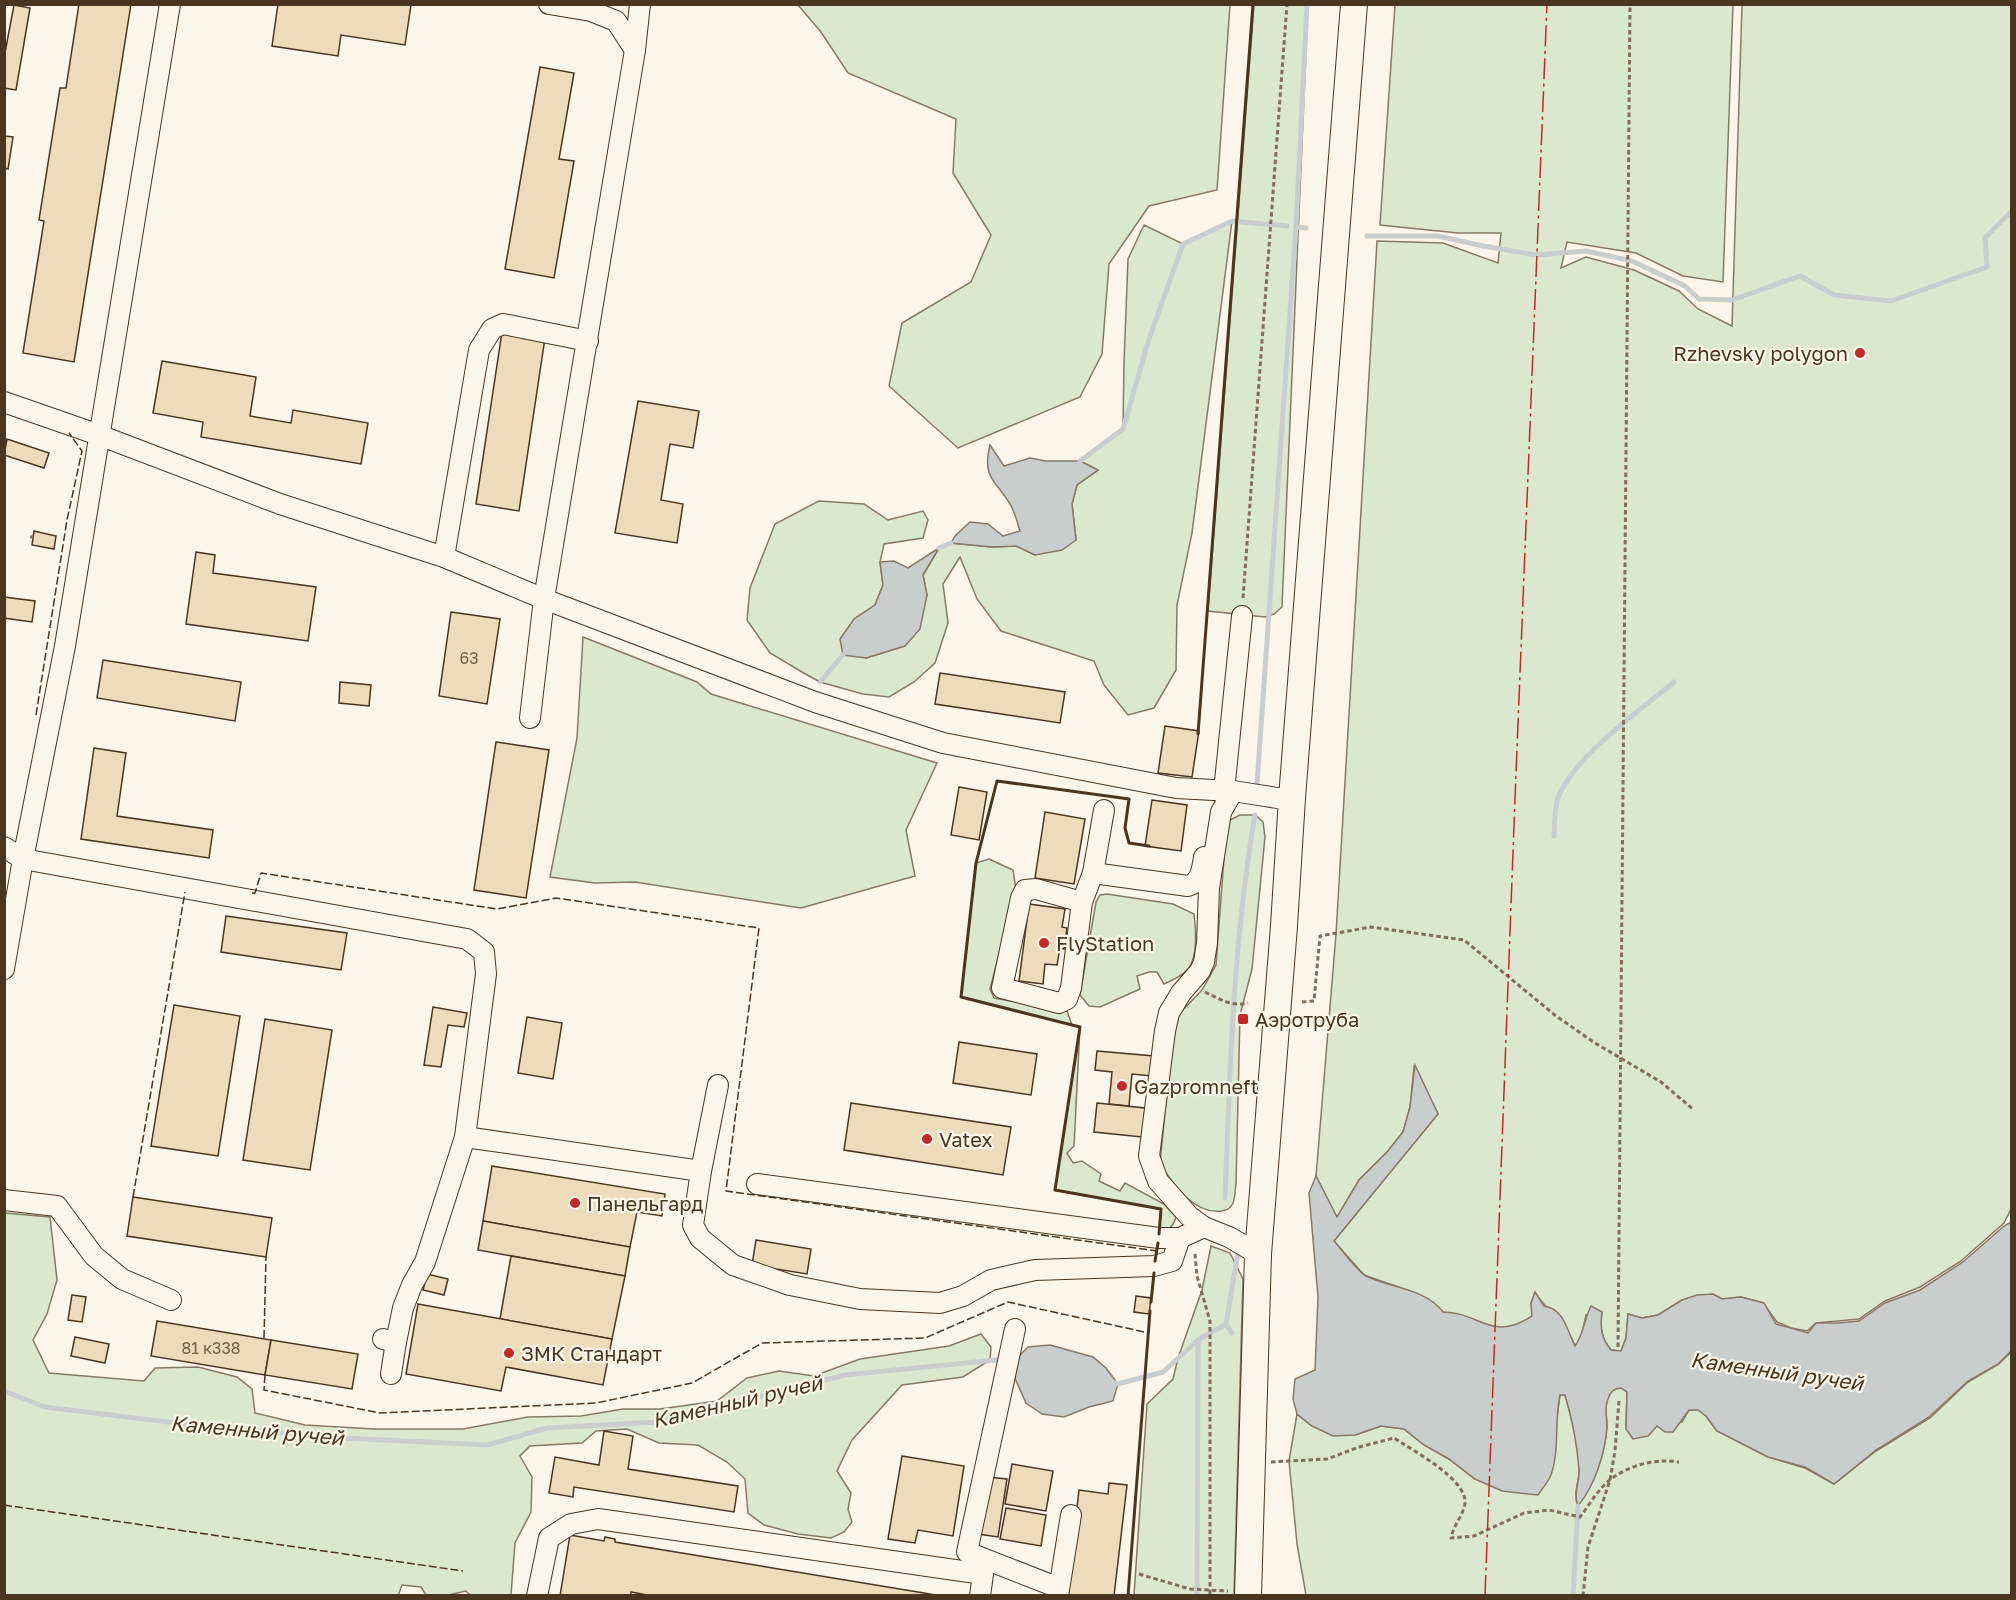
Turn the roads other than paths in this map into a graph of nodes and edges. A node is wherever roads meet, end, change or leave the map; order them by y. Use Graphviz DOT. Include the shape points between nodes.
graph roads {
  1 [pos="170,4"];
  2 [pos="549,4"];
  3 [pos="640,4"];
  4 [pos="1354,4"];
  5 [pos="635,50"];
  6 [pos="588,341"];
  7 [pos="4,402"];
  8 [pos="99,435"];
  9 [pos="444,557"];
  10 [pos="544,599"];
  11 [pos="1242,616"];
  12 [pos="530,718"];
  13 [pos="1228,791"];
  14 [pos="1292,798"];
  15 [pos="1104,810"];
  16 [pos="1221,812"];
  17 [pos="4,847"];
  18 [pos="23,859"];
  19 [pos="1093,873"];
  20 [pos="1188,886"];
  21 [pos="1209,888"];
  22 [pos="1082,902"];
  23 [pos="4,969"];
  24 [pos="718,1085"];
  25 [pos="465,1137"];
  26 [pos="701,1171"];
  27 [pos="757,1184"];
  28 [pos="4,1200"];
  29 [pos="1192,1232"];
  30 [pos="1258,1254"];
  31 [pos="171,1300"];
  32 [pos="1015,1329"];
  33 [pos="391,1374"];
  34 [pos="1071,1515"];
  35 [pos="1059,1592"];
  36 [pos="537,1596"];
  37 [pos="980,1596"];
  38 [pos="1248,1596"];
  1 -- 8 [label="lane"];
  2 -- 5 [label="lane" via="591,10 616,21"];
  3 -- 5 [label="lane"];
  4 -- 14 [label="main road"];
  5 -- 6 [label="lane"];
  6 -- 9 [label="lane" via="502,324 492,329 479,350"];
  6 -- 10 [label="lane"];
  7 -- 8 [label="lane"];
  8 -- 9 [label="lane" via="280,504"];
  8 -- 18 [label="lane" via="65,646"];
  9 -- 10 [label="lane"];
  10 -- 12 [label="lane"];
  10 -- 13 [label="lane" via="815,702 943,743 1176,788"];
  11 -- 13 [label="lane"];
  13 -- 14 [label="lane"];
  13 -- 16 [label="lane"];
  14 -- 30 [label="main road"];
  15 -- 19 [label="lane"];
  16 -- 20 [label="lane" via="1217,813 1207,837 1199,878"];
  16 -- 21 [label="lane"];
  17 -- 18 [label="lane"];
  18 -- 23 [label="lane"];
  18 -- 25 [label="lane" via="467,939 484,952 486,974"];
  19 -- 20 [label="lane"];
  19 -- 22 [label="lane"];
  20 -- 21 [label="lane"];
  21 -- 29 [label="lane" via="1206,954 1200,971 1170,1013 1165,1031 1149,1156 1158,1181 1189,1216"];
  22 -- 22 [label="lane" via="1067,999 1059,1003 1002,988 1025,890 1036,889"];
  24 -- 26 [label="lane"];
  25 -- 26 [label="lane"];
  25 -- 33 [label="lane" via="425,1262 389,1340"];
  26 -- 29 [label="lane" via="693,1225 700,1238 733,1265 790,1285 860,1299 940,1303 963,1296 991,1280 1035,1270 1154,1266 1172,1261"];
  27 -- 29 [label="lane" via="1159,1238"];
  28 -- 31 [label="lane" via="57,1206 94,1257 122,1279"];
  29 -- 30 [label="lane" via="1229,1237"];
  30 -- 38 [label="main road"];
  32 -- 35 [label="lane" via="967,1552"];
  34 -- 35 [label="lane"];
  36 -- 37 [label="lane" via="549,1538 571,1524 598,1519 983,1574"];
}
